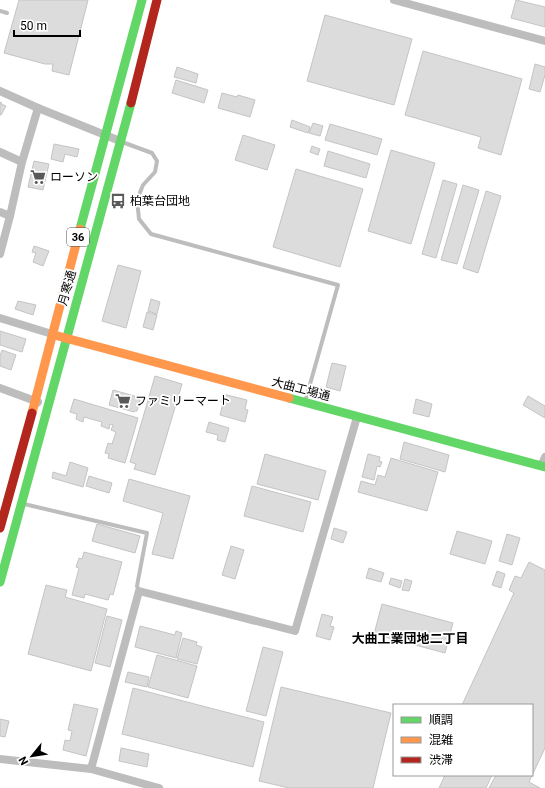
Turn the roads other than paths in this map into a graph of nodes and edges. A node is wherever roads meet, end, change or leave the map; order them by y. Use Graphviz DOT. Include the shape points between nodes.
graph roads {
  1 [pos="142,0"];
  2 [pos="157,0"];
  3 [pos="394,0"];
  4 [pos="0,11"];
  5 [pos="7,13"];
  6 [pos="545,40"];
  7 [pos="0,91"];
  8 [pos="38,108"];
  9 [pos="105,136"];
  10 [pos="120,141"];
  11 [pos="0,152"];
  12 [pos="22,162"];
  13 [pos="0,212"];
  14 [pos="10,216"];
  15 [pos="0,254"];
  16 [pos="0,318"];
  17 [pos="52,334"];
  18 [pos="66,338"];
  19 [pos="0,388"];
  20 [pos="35,401"];
  21 [pos="305,403"];
  22 [pos="48,405"];
  23 [pos="357,417"];
  24 [pos="544,464"];
  25 [pos="22,503"];
  26 [pos="0,528"];
  27 [pos="0,582"];
  28 [pos="139,591"];
  29 [pos="0,759"];
  30 [pos="91,769"];
  31 [pos="159,788"];
  1 -- 9 [label="main road, 月寒通 / 36"];
  2 -- 10 [label="main road, 月寒通 / 36"];
  3 -- 6 [label="street"];
  4 -- 5 [label="lane"];
  7 -- 8 [label="street"];
  8 -- 9 [label="street"];
  8 -- 12 [label="street"];
  9 -- 10 [label="street"];
  9 -- 17 [label="main road, 月寒通 / 36"];
  10 -- 18 [label="main road, 月寒通 / 36"];
  10 -- 21 [label="lane" via="152,152 157,161 155,172 143,185 137,200 139,219 151,234 338,285"];
  11 -- 12 [label="street"];
  12 -- 14 [label="street"];
  13 -- 14 [label="street"];
  14 -- 15 [label="street"];
  16 -- 17 [label="street"];
  17 -- 18 [label="main road, 大曲工場通"];
  17 -- 20 [label="main road, 月寒通 / 36"];
  18 -- 21 [label="main road, 大曲工場通"];
  18 -- 22 [label="main road, 月寒通 / 36"];
  19 -- 20 [label="street"];
  20 -- 22 [label="street"];
  20 -- 26 [label="main road, 月寒通 / 36"];
  21 -- 23 [label="main road, 大曲工場通"];
  22 -- 25 [label="main road, 月寒通 / 36"];
  23 -- 24 [label="main road, 大曲工場通"];
  23 -- 28 [label="street" via="295,631"];
  25 -- 27 [label="main road, 月寒通 / 36"];
  25 -- 28 [label="lane" via="147,533 137,586"];
  28 -- 30 [label="street"];
  29 -- 30 [label="street"];
  30 -- 31 [label="street"];
}
